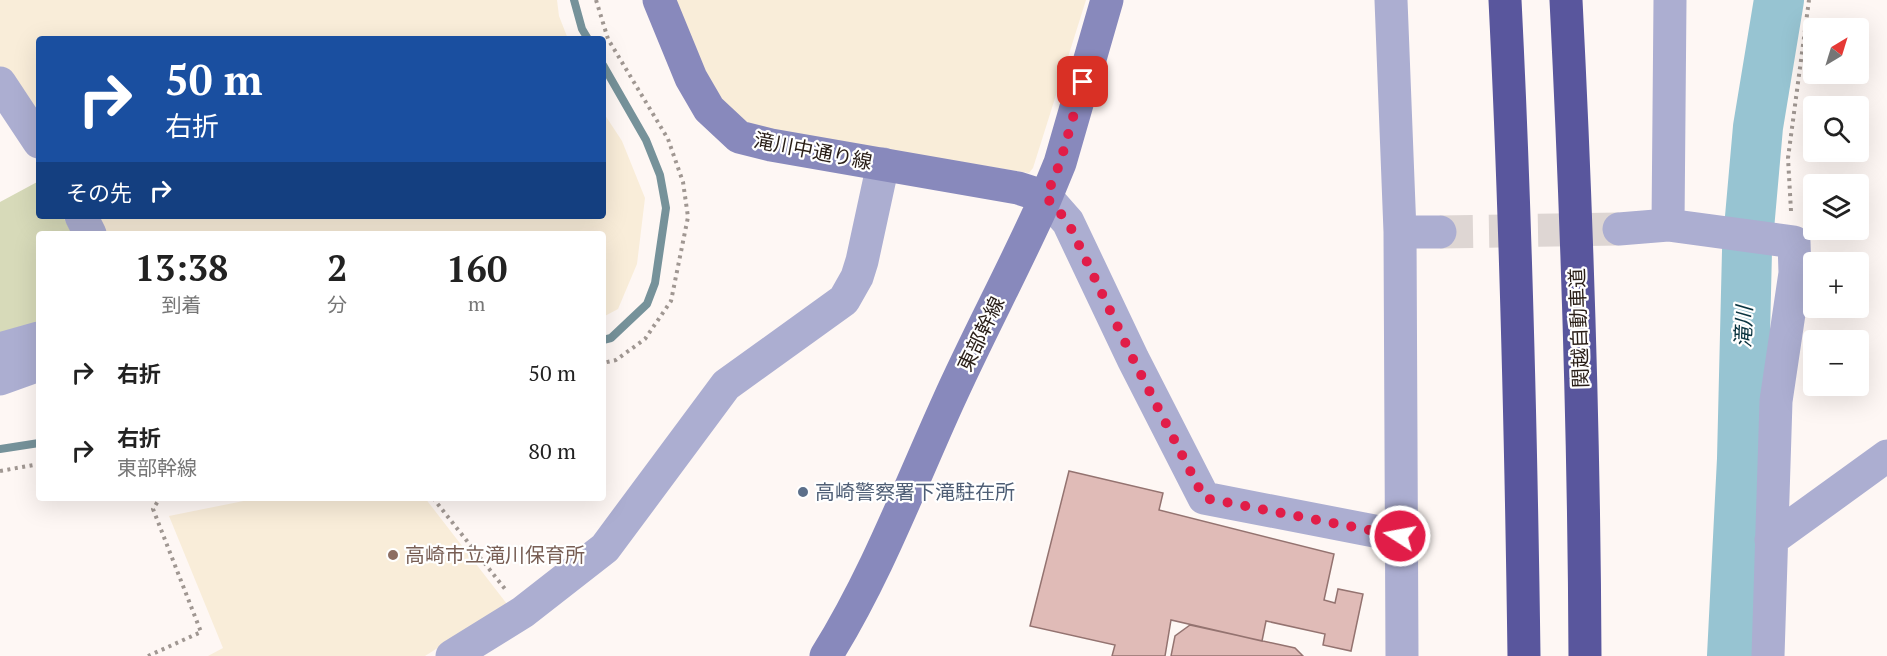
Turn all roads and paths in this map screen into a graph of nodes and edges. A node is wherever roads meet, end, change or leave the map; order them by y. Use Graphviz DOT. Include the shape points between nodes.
graph roads {
  1 [pos="596,0"];
  2 [pos="659,0"];
  3 [pos="1107,0"];
  4 [pos="1391,0"];
  5 [pos="1505,0"];
  6 [pos="1566,0"];
  7 [pos="1670,0"];
  8 [pos="1809,0"];
  9 [pos="0,83"];
  10 [pos="36,137"];
  11 [pos="883,164"];
  12 [pos="1046,197"];
  13 [pos="1668,225"];
  14 [pos="1619,229"];
  15 [pos="1400,232"];
  16 [pos="1440,232"];
  17 [pos="1788,241"];
  18 [pos="36,339"];
  19 [pos="0,349"];
  20 [pos="606,362"];
  21 [pos="36,367"];
  22 [pos="0,379"];
  23 [pos="1887,456"];
  24 [pos="1521,463"];
  25 [pos="36,465"];
  26 [pos="0,471"];
  27 [pos="158,501"];
  28 [pos="435,501"];
  29 [pos="1400,536"];
  30 [pos="1771,540"];
  31 [pos="523,612"];
  32 [pos="148,656"];
  33 [pos="452,656"];
  34 [pos="826,656"];
  35 [pos="1402,656"];
  36 [pos="1502,656"];
  37 [pos="1524,656"];
  38 [pos="1585,656"];
  39 [pos="1768,656"];
  1 -- 20 [label="path" via="608,39 668,139 683,182 688,217 670,301 645,339"];
  2 -- 11 [label="street, 滝川中通り線" via="691,78 709,109 739,137"];
  3 -- 12 [label="street, 東部幹線" via="1060,163"];
  4 -- 15 [label="street"];
  5 -- 24 [label="highway"];
  6 -- 38 [label="highway, 関越自動車道" via="1584,469"];
  7 -- 13 [label="street"];
  8 -- 17 [label="path" via="1788,158"];
  9 -- 10 [label="street"];
  11 -- 12 [label="street, 滝川中通り線" via="1018,188"];
  11 -- 31 [label="street" via="862,261 844,300 726,385 605,548"];
  12 -- 29 [label="street" via="1068,222 1204,498"];
  12 -- 34 [label="street, 東部幹線" via="948,400 876,565"];
  13 -- 14 [label="street"];
  13 -- 17 [label="street"];
  15 -- 16 [label="street"];
  15 -- 29 [label="street"];
  17 -- 30 [label="street" via="1795,273 1776,401"];
  18 -- 19 [label="street"];
  21 -- 22 [label="street"];
  23 -- 30 [label="street"];
  24 -- 36 [label="highway"];
  24 -- 37 [label="highway"];
  25 -- 26 [label="path"];
  27 -- 32 [label="path" via="153,508 201,632"];
  28 -- 31 [label="path"];
  29 -- 35 [label="street"];
  30 -- 39 [label="street"];
  31 -- 33 [label="street"];
}
